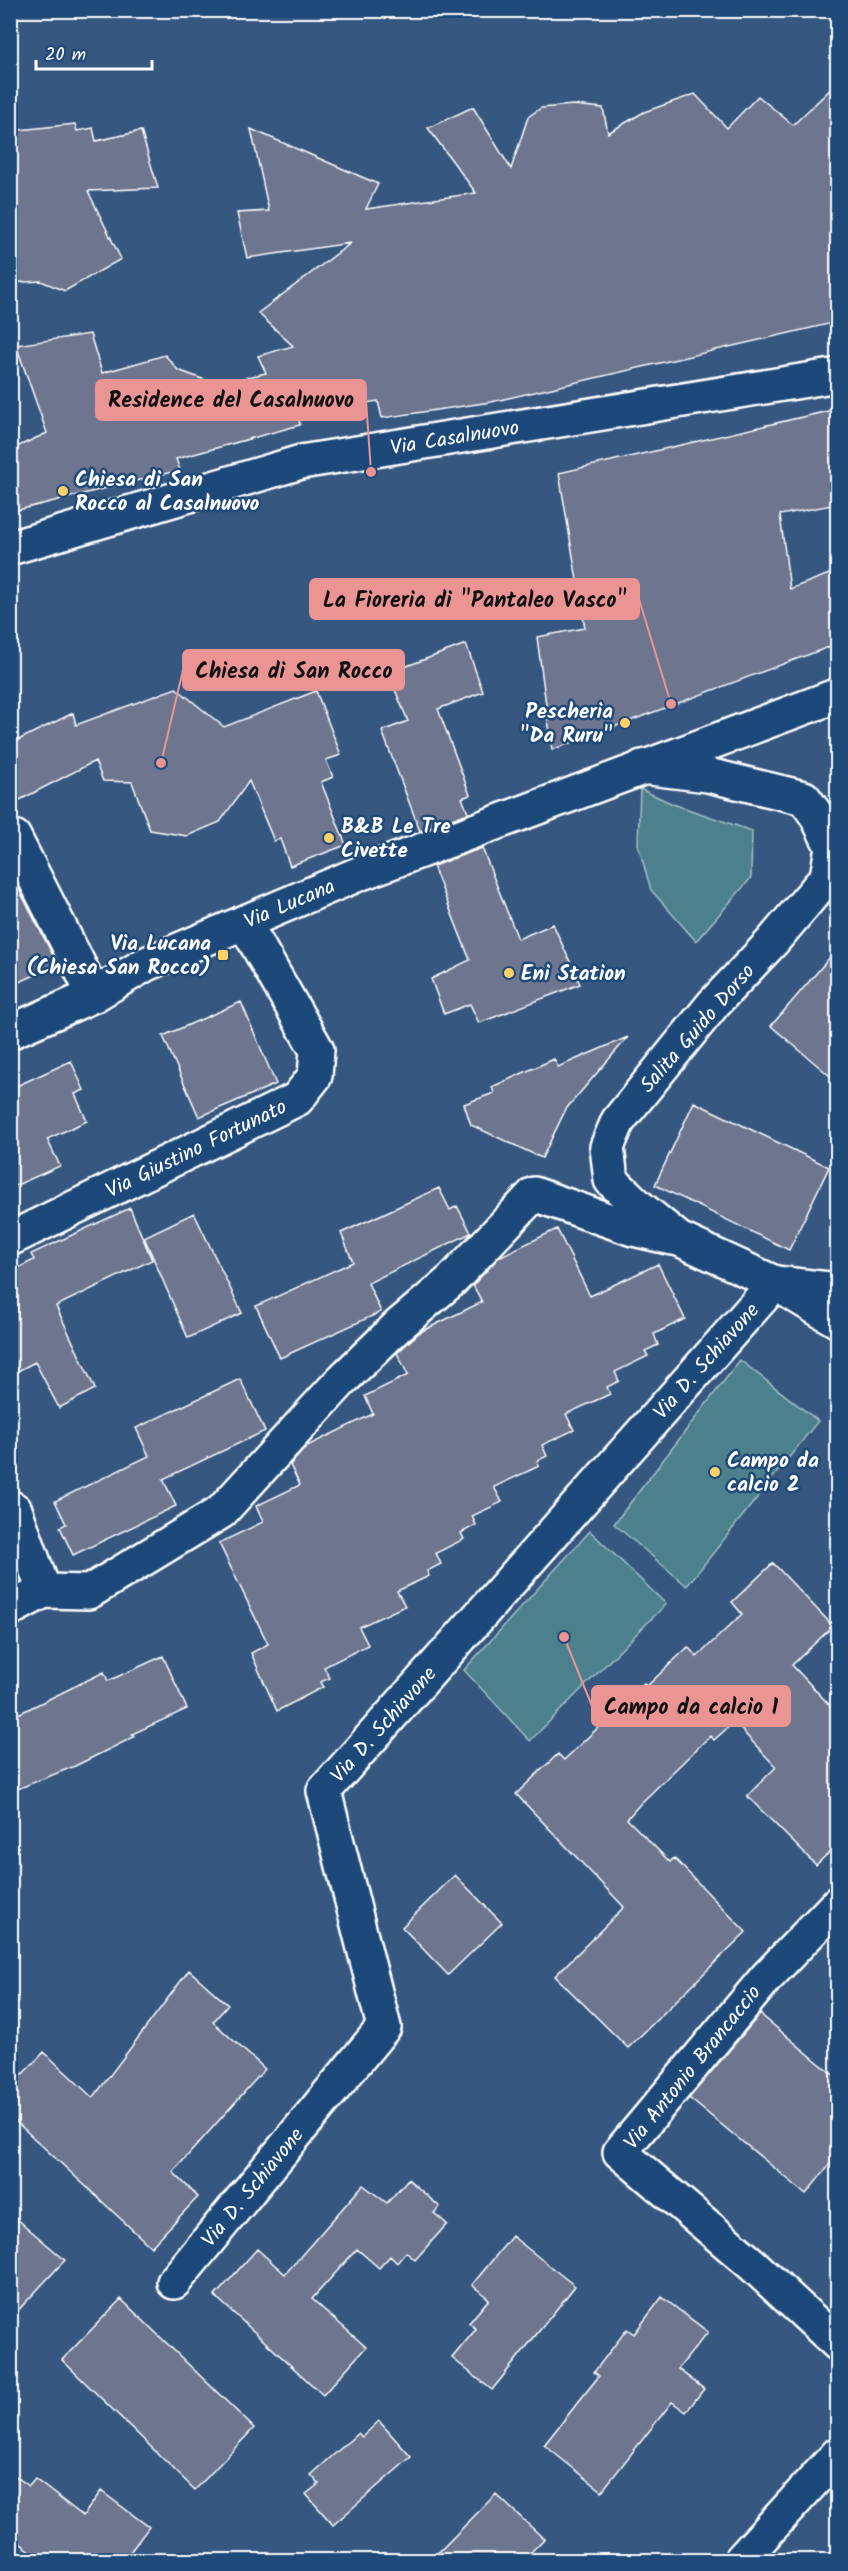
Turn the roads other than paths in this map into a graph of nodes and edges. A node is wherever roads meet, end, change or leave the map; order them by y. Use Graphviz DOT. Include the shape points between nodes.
graph roads {
  1 [pos="837,375"];
  2 [pos="10,548"];
  3 [pos="837,695"];
  4 [pos="642,767"];
  5 [pos="10,838"];
  6 [pos="244,922"];
  7 [pos="94,995"];
  8 [pos="10,1032"];
  9 [pos="10,1239"];
  10 [pos="679,1239"];
  11 [pos="775,1283"];
  12 [pos="837,1290"];
  13 [pos="837,1321"];
  14 [pos="10,1508"];
  15 [pos="44,1591"];
  16 [pos="10,1609"];
  17 [pos="837,1903"];
  18 [pos="174,2282"];
  19 [pos="837,2344"];
  20 [pos="837,2454"];
  21 [pos="741,2560"];
  1 -- 2 [label="street, Via Casalnuovo" via="300,462"];
  3 -- 4 [label="street, Via Lucana"];
  4 -- 6 [label="street, Via Lucana" via="356,875"];
  4 -- 10 [label="street, Salita Guido Dorso" via="708,775 804,798 818,816 832,846 827,877 706,1012 618,1120 607,1147 611,1180"];
  5 -- 7 [label="street" via="14,837"];
  6 -- 7 [label="street, Via Lucana" via="146,964"];
  6 -- 9 [label="street, Via Giustino Fortunato" via="317,1050 315,1076 297,1099"];
  7 -- 8 [label="street, Via Lucana"];
  10 -- 11 [label="street, Salita Guido Dorso"];
  10 -- 15 [label="street" via="633,1229 534,1194 452,1280 342,1381 221,1512 89,1592"];
  11 -- 12 [label="street"];
  11 -- 13 [label="street, Salita Guido Dorso"];
  11 -- 18 [label="street, Via D. Schiavone" via="324,1791 384,2027"];
  14 -- 15 [label="street" via="15,1510"];
  15 -- 16 [label="street"];
  17 -- 19 [label="street, Via Antonio Brancaccio" via="765,1979 620,2152 753,2265"];
  20 -- 21 [label="street"];
}
